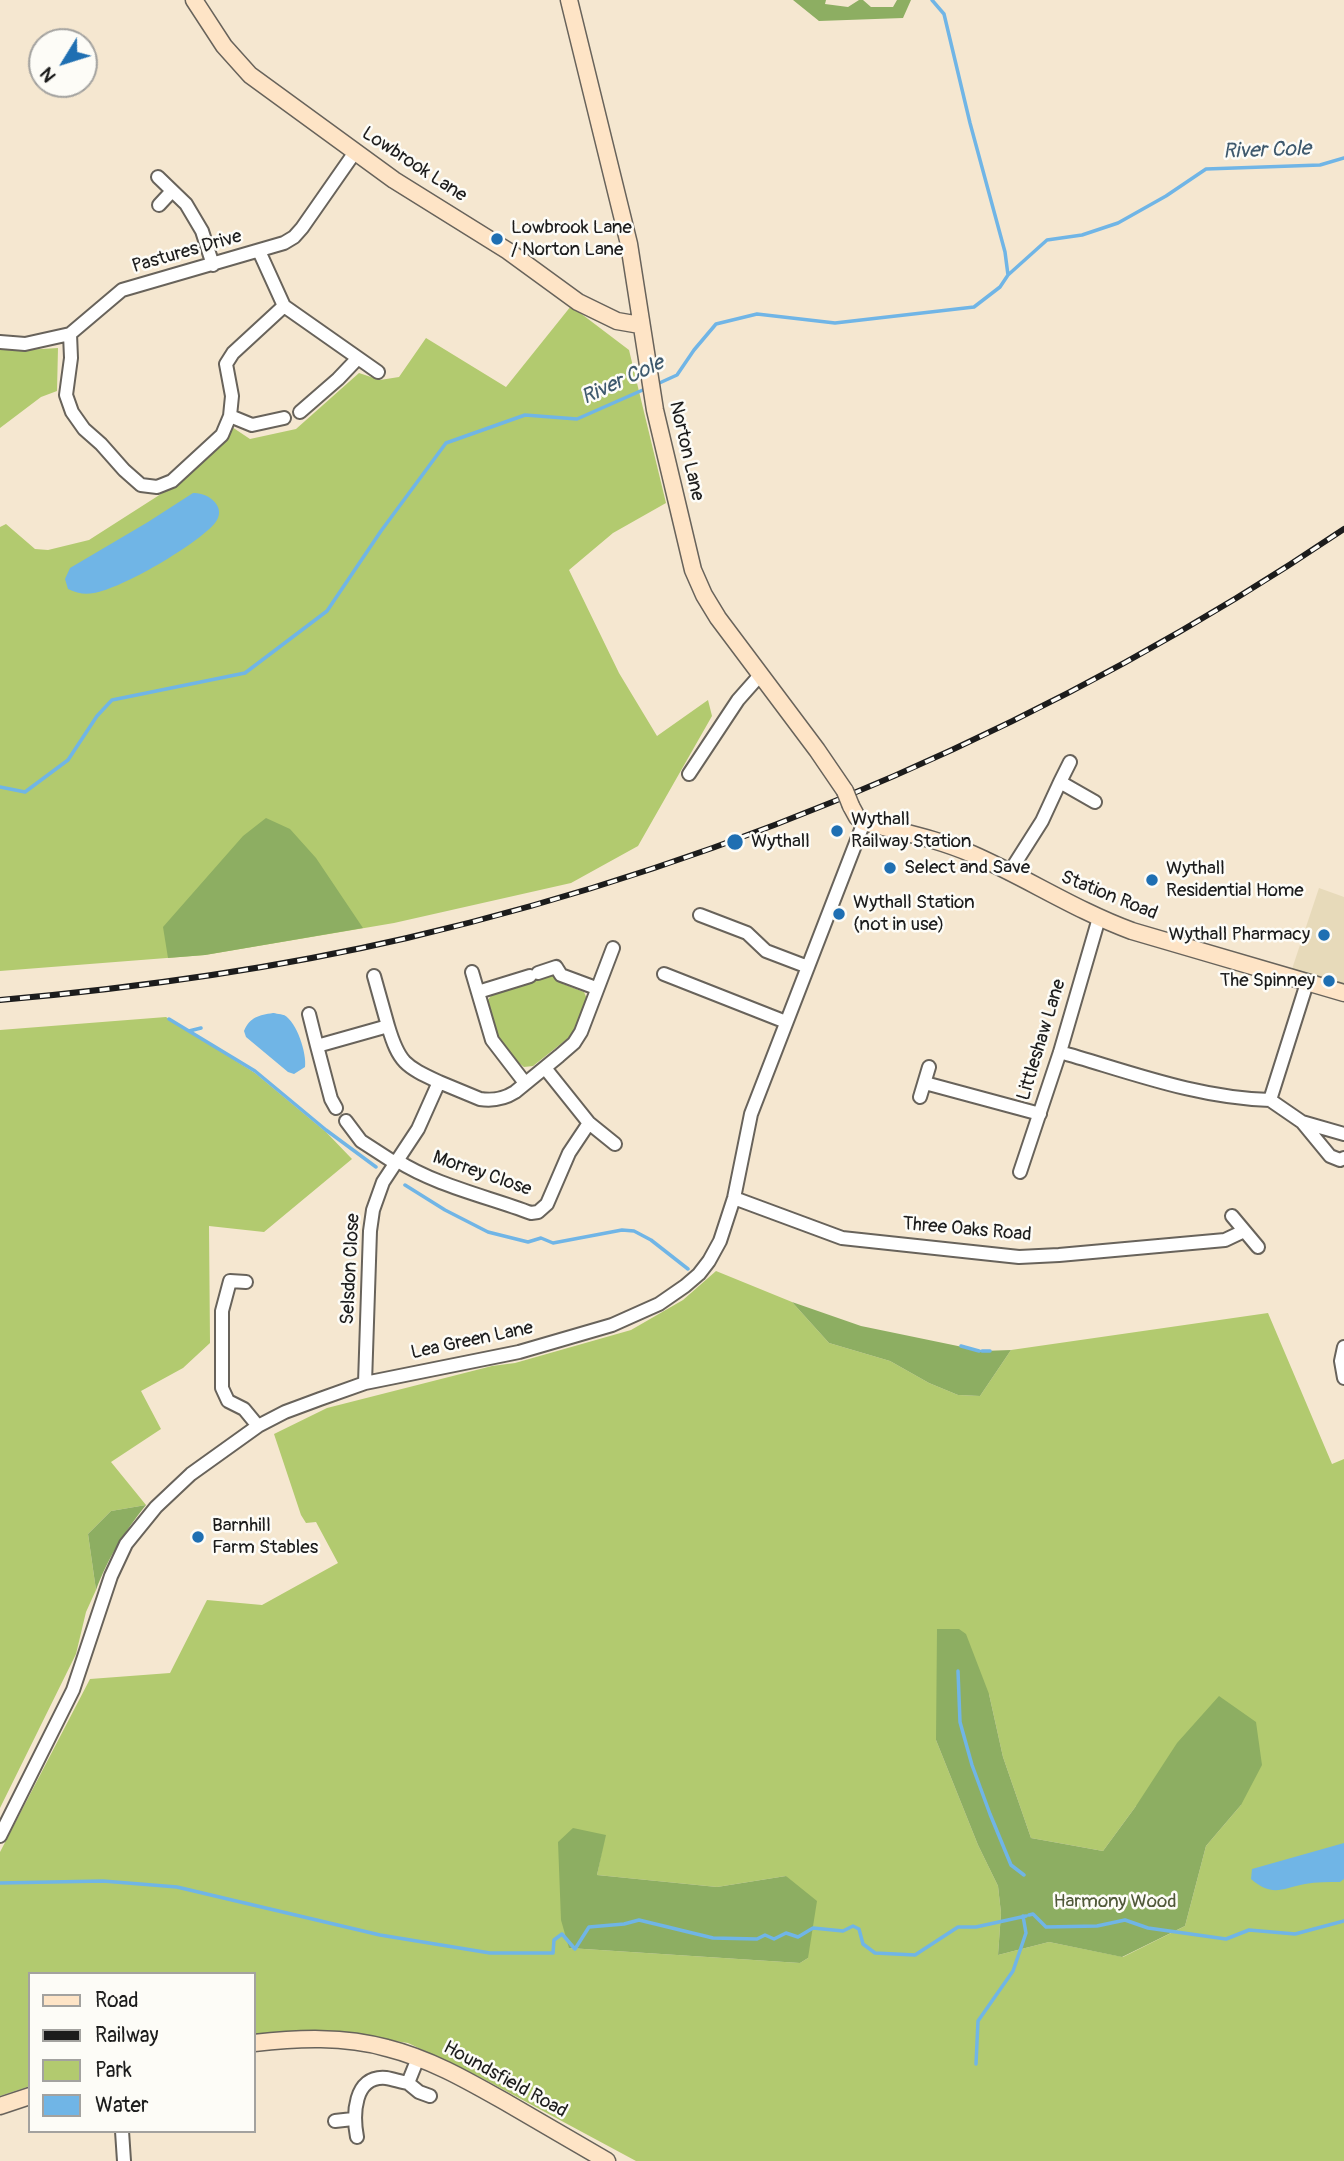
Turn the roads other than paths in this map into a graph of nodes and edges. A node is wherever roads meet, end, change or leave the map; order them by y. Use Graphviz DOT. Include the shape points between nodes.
graph roads {
  1 [pos="194,0"];
  2 [pos="569,0"];
  3 [pos="355,152"];
  4 [pos="158,177"];
  5 [pos="172,191"];
  6 [pos="159,205"];
  7 [pos="259,251"];
  8 [pos="213,265"];
  9 [pos="284,306"];
  10 [pos="640,325"];
  11 [pos="70,334"];
  12 [pos="0,342"];
  13 [pos="358,358"];
  14 [pos="378,372"];
  15 [pos="299,412"];
  16 [pos="230,416"];
  17 [pos="284,418"];
  18 [pos="761,674"];
  19 [pos="1070,762"];
  20 [pos="689,774"];
  21 [pos="1060,782"];
  22 [pos="1095,802"];
  23 [pos="864,822"];
  24 [pos="1009,873"];
  25 [pos="700,915"];
  26 [pos="1099,918"];
  27 [pos="613,948"];
  28 [pos="808,967"];
  29 [pos="472,972"];
  30 [pos="664,974"];
  31 [pos="374,976"];
  32 [pos="1307,983"];
  33 [pos="596,988"];
  34 [pos="478,992"];
  35 [pos="1344,993"];
  36 [pos="309,1014"];
  37 [pos="786,1022"];
  38 [pos="388,1026"];
  39 [pos="317,1046"];
  40 [pos="1060,1052"];
  41 [pos="929,1067"];
  42 [pos="545,1068"];
  43 [pos="439,1082"];
  44 [pos="525,1083"];
  45 [pos="925,1083"];
  46 [pos="920,1097"];
  47 [pos="1270,1100"];
  48 [pos="336,1108"];
  49 [pos="1040,1114"];
  50 [pos="346,1121"];
  51 [pos="1302,1122"];
  52 [pos="589,1123"];
  53 [pos="1344,1134"];
  54 [pos="615,1144"];
  55 [pos="1344,1158"];
  56 [pos="396,1161"];
  57 [pos="1020,1172"];
  58 [pos="734,1198"];
  59 [pos="1232,1216"];
  60 [pos="1244,1231"];
  61 [pos="1258,1247"];
  62 [pos="246,1282"];
  63 [pos="1344,1347"];
  64 [pos="1344,1378"];
  65 [pos="365,1383"];
  66 [pos="258,1426"];
  67 [pos="0,1836"];
  68 [pos="256,2043"];
  69 [pos="418,2058"];
  70 [pos="408,2083"];
  71 [pos="430,2096"];
  72 [pos="28,2097"];
  73 [pos="0,2106"];
  74 [pos="353,2119"];
  75 [pos="335,2121"];
  76 [pos="122,2133"];
  77 [pos="357,2137"];
  78 [pos="124,2161"];
  79 [pos="607,2161"];
  1 -- 3 [label="street, Lowbrook Lane" via="236,62"];
  2 -- 10 [label="street, Norton Lane" via="629,244"];
  3 -- 7 [label="street, Pastures Drive" via="294,237"];
  3 -- 10 [label="street, Lowbrook Lane" via="578,302 598,314"];
  4 -- 5 [label="street"];
  5 -- 6 [label="street"];
  5 -- 8 [label="street" via="202,231"];
  7 -- 8 [label="street, Pastures Drive"];
  7 -- 9 [label="street"];
  8 -- 11 [label="street, Pastures Drive" via="122,290"];
  9 -- 13 [label="street"];
  9 -- 16 [label="street" via="226,364 232,396"];
  10 -- 18 [label="street, Norton Lane" via="693,570 710,606"];
  11 -- 12 [label="street, Pastures Drive" via="25,344"];
  11 -- 16 [label="street" via="66,395 72,412 141,485 157,488 172,481 222,435"];
  13 -- 14 [label="street"];
  13 -- 15 [label="street"];
  16 -- 17 [label="street" via="252,425"];
  18 -- 20 [label="street" via="739,698"];
  18 -- 23 [label="street, Norton Lane"];
  19 -- 21 [label="street"];
  21 -- 22 [label="street"];
  21 -- 24 [label="street"];
  23 -- 24 [label="street, Station Road" via="952,846"];
  23 -- 28 [label="street, Lea Green Lane"];
  24 -- 26 [label="street, Station Road"];
  25 -- 28 [label="street" via="747,933 766,951"];
  26 -- 32 [label="street, Station Road"];
  26 -- 40 [label="street, Littleshaw Lane"];
  27 -- 33 [label="street"];
  28 -- 37 [label="street, Lea Green Lane"];
  29 -- 34 [label="street"];
  30 -- 37 [label="street"];
  31 -- 38 [label="street"];
  32 -- 35 [label="street, Station Road"];
  32 -- 47 [label="street"];
  33 -- 34 [label="street" via="561,975 556,967"];
  33 -- 42 [label="street" via="574,1043"];
  34 -- 44 [label="street" via="492,1040"];
  36 -- 39 [label="street"];
  37 -- 58 [label="street, Lea Green Lane" via="751,1114"];
  38 -- 39 [label="street"];
  38 -- 43 [label="street" via="403,1062"];
  39 -- 48 [label="street"];
  40 -- 47 [label="street" via="1206,1094"];
  40 -- 49 [label="street, Littleshaw Lane"];
  41 -- 45 [label="street"];
  42 -- 44 [label="street"];
  42 -- 52 [label="street"];
  43 -- 44 [label="street" via="488,1100 506,1098"];
  43 -- 56 [label="street, Selsdon Close" via="418,1129"];
  45 -- 46 [label="street"];
  45 -- 49 [label="street"];
  47 -- 51 [label="street"];
  49 -- 57 [label="street, Littleshaw Lane"];
  50 -- 56 [label="street" via="360,1141"];
  51 -- 53 [label="street"];
  51 -- 55 [label="street" via="1330,1156"];
  52 -- 54 [label="street"];
  52 -- 56 [label="street, Morrey Close" via="569,1153 547,1204 538,1212 488,1200"];
  56 -- 65 [label="street, Selsdon Close" via="383,1182 370,1231"];
  58 -- 60 [label="street, Three Oaks Road" via="842,1238 1019,1257 1225,1240"];
  58 -- 65 [label="street, Lea Green Lane" via="709,1261 659,1304 620,1322 519,1352"];
  59 -- 60 [label="street"];
  60 -- 61 [label="street"];
  62 -- 66 [label="street" via="230,1281 222,1311 222,1388 228,1401 244,1409"];
  63 -- 64 [label="street"];
  65 -- 66 [label="street, Lea Green Lane"];
  66 -- 67 [label="street, Lea Green Lane" via="191,1475 156,1507 126,1544 73,1690"];
  68 -- 69 [label="street, Houndsfield Road" via="335,2040"];
  69 -- 70 [label="street"];
  69 -- 79 [label="street, Houndsfield Road" via="458,2075"];
  70 -- 71 [label="street"];
  70 -- 74 [label="street" via="384,2078 366,2085"];
  72 -- 73 [label="street"];
  74 -- 75 [label="street"];
  74 -- 77 [label="street"];
  76 -- 78 [label="street"];
}
